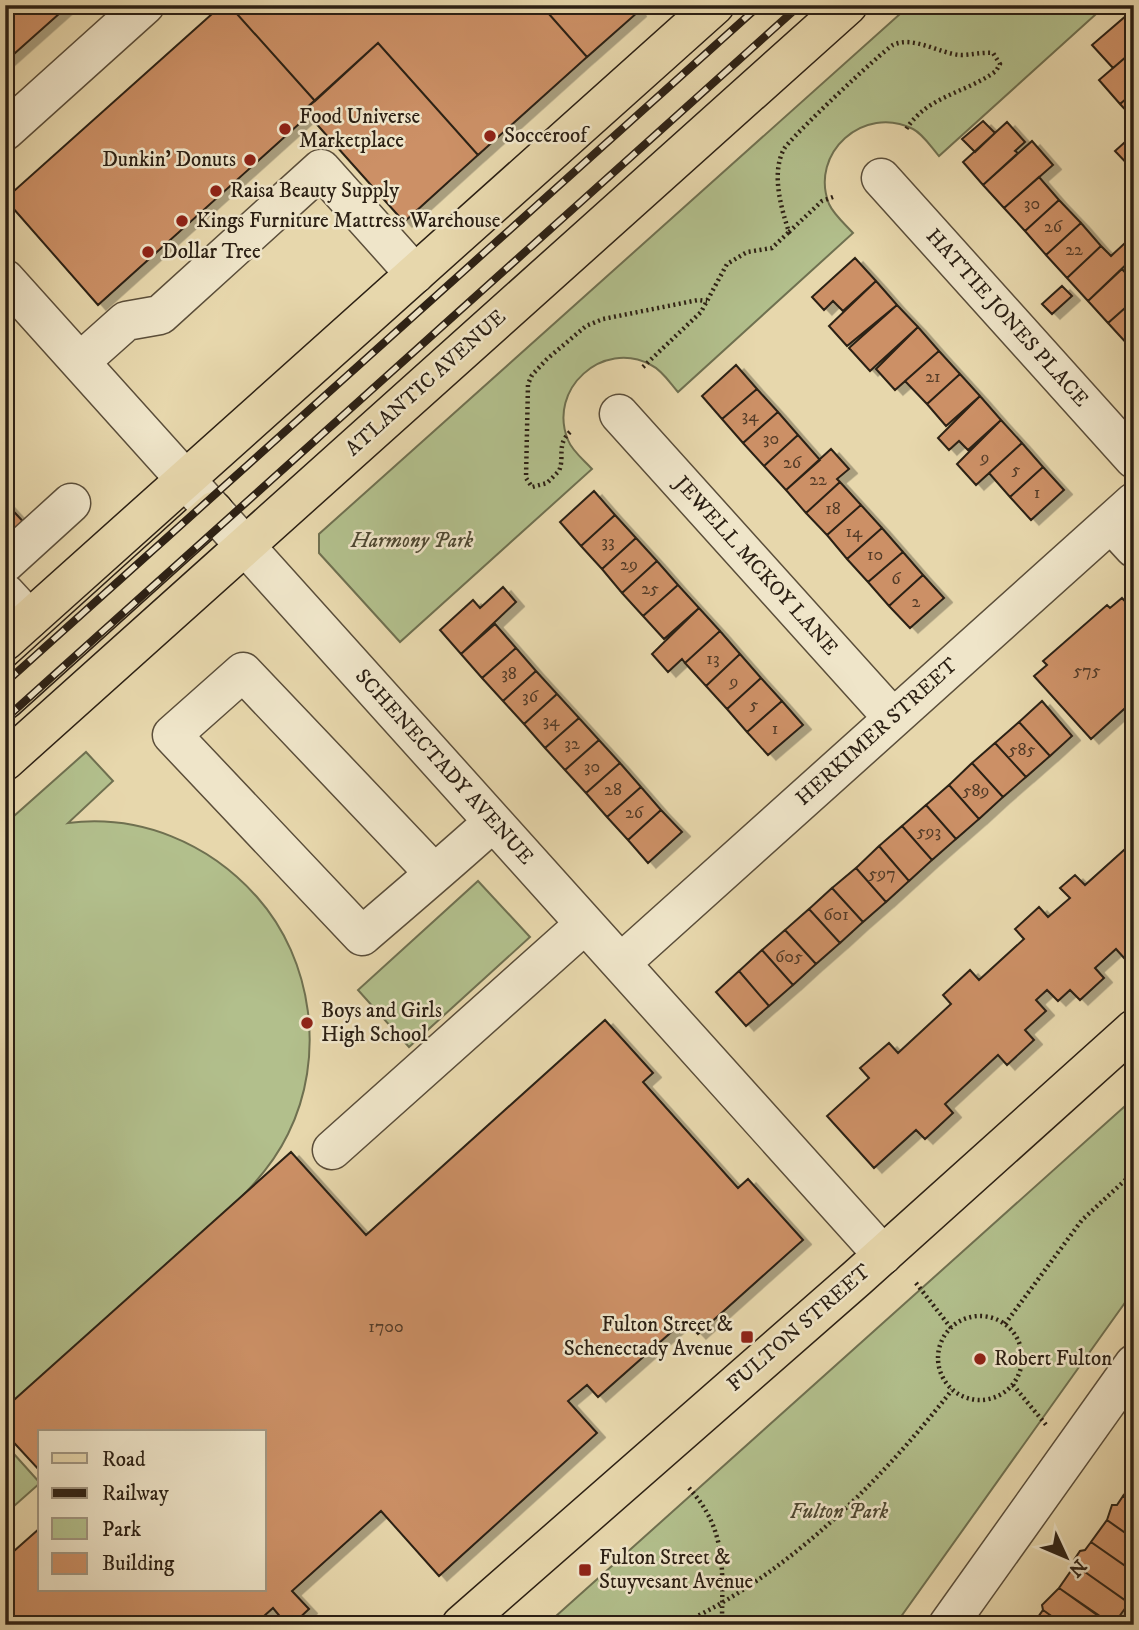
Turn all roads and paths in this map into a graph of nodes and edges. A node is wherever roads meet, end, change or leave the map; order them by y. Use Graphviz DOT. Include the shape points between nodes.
graph roads {
  1 [pos="145,5"];
  2 [pos="715,5"];
  3 [pos="848,5"];
  4 [pos="5,131"];
  5 [pos="905,131"];
  6 [pos="881,178"];
  7 [pos="833,197"];
  8 [pos="789,232"];
  9 [pos="415,274"];
  10 [pos="5,279"];
  11 [pos="707,301"];
  12 [pos="80,362"];
  13 [pos="643,367"];
  14 [pos="619,414"];
  15 [pos="570,432"];
  16 [pos="1134,459"];
  17 [pos="186,479"];
  18 [pos="71,503"];
  19 [pos="214,511"];
  20 [pos="1126,524"];
  21 [pos="245,546"];
  22 [pos="5,563"];
  23 [pos="60,592"];
  24 [pos="13,618"];
  25 [pos="5,698"];
  26 [pos="893,718"];
  27 [pos="5,761"];
  28 [pos="493,822"];
  29 [pos="434,873"];
  30 [pos="585,924"];
  31 [pos="621,962"];
  32 [pos="1134,1029"];
  33 [pos="331,1150"];
  34 [pos="1134,1172"];
  35 [pos="883,1255"];
  36 [pos="916,1283"];
  37 [pos="1005,1324"];
  38 [pos="951,1328"];
  39 [pos="1134,1364"];
  40 [pos="1013,1385"];
  41 [pos="952,1390"];
  42 [pos="1050,1429"];
  43 [pos="689,1488"];
  44 [pos="722,1605"];
  45 [pos="461,1625"];
  46 [pos="679,1625"];
  47 [pos="722,1625"];
  48 [pos="948,1625"];
  1 -- 4 [label="street"];
  2 -- 9 [label="main road"];
  3 -- 21 [label="main road, ATLANTIC AVENUE"];
  5 -- 8 [label="path" via="932,102 996,71 1000,64 993,54 960,55 909,42 894,45 869,66 784,149 779,204"];
  6 -- 16 [label="street, HATTIE JONES PLACE"];
  7 -- 8 [label="path" via="822,201"];
  8 -- 11 [label="path" via="772,248 747,252 727,264"];
  9 -- 12 [label="street" via="321,169 160,314 126,321"];
  9 -- 17 [label="main road"];
  10 -- 12 [label="street, SCHENECTADY AVENUE"];
  11 -- 13 [label="path"];
  11 -- 15 [label="path" via="603,319 586,326 547,359 528,384 526,478 532,487 547,483 559,471 563,439"];
  12 -- 17 [label="street, SCHENECTADY AVENUE"];
  14 -- 26 [label="street, JEWELL MCKOY LANE"];
  17 -- 19 [label="street, SCHENECTADY AVENUE"];
  17 -- 23 [label="main road"];
  18 -- 22 [label="street"];
  19 -- 21 [label="street, SCHENECTADY AVENUE"];
  19 -- 25 [label="main road"];
  20 -- 26 [label="street, HERKIMER STREET"];
  21 -- 27 [label="main road, ATLANTIC AVENUE"];
  21 -- 28 [label="street, SCHENECTADY AVENUE"];
  23 -- 24 [label="main road"];
  23 -- 25 [label="main road"];
  26 -- 31 [label="street, HERKIMER STREET"];
  28 -- 29 [label="street"];
  28 -- 30 [label="street, SCHENECTADY AVENUE"];
  29 -- 29 [label="street" via="243,672 172,735 362,936"];
  30 -- 31 [label="street, SCHENECTADY AVENUE"];
  30 -- 33 [label="street"];
  31 -- 35 [label="street, SCHENECTADY AVENUE"];
  32 -- 35 [label="main road, FULTON STREET"];
  34 -- 37 [label="path" via="1082,1220"];
  35 -- 45 [label="main road, FULTON STREET"];
  36 -- 38 [label="path"];
  37 -- 38 [label="path" via="983,1316"];
  37 -- 40 [label="path" via="1021,1346 1020,1373"];
  38 -- 41 [label="path" via="938,1352 943,1378"];
  39 -- 48 [label="street"];
  40 -- 41 [label="path" via="990,1399 976,1400"];
  40 -- 42 [label="path"];
  41 -- 44 [label="path" via="916,1436 847,1508"];
  43 -- 44 [label="path" via="716,1527"];
  44 -- 46 [label="path"];
  44 -- 47 [label="path"];
}
